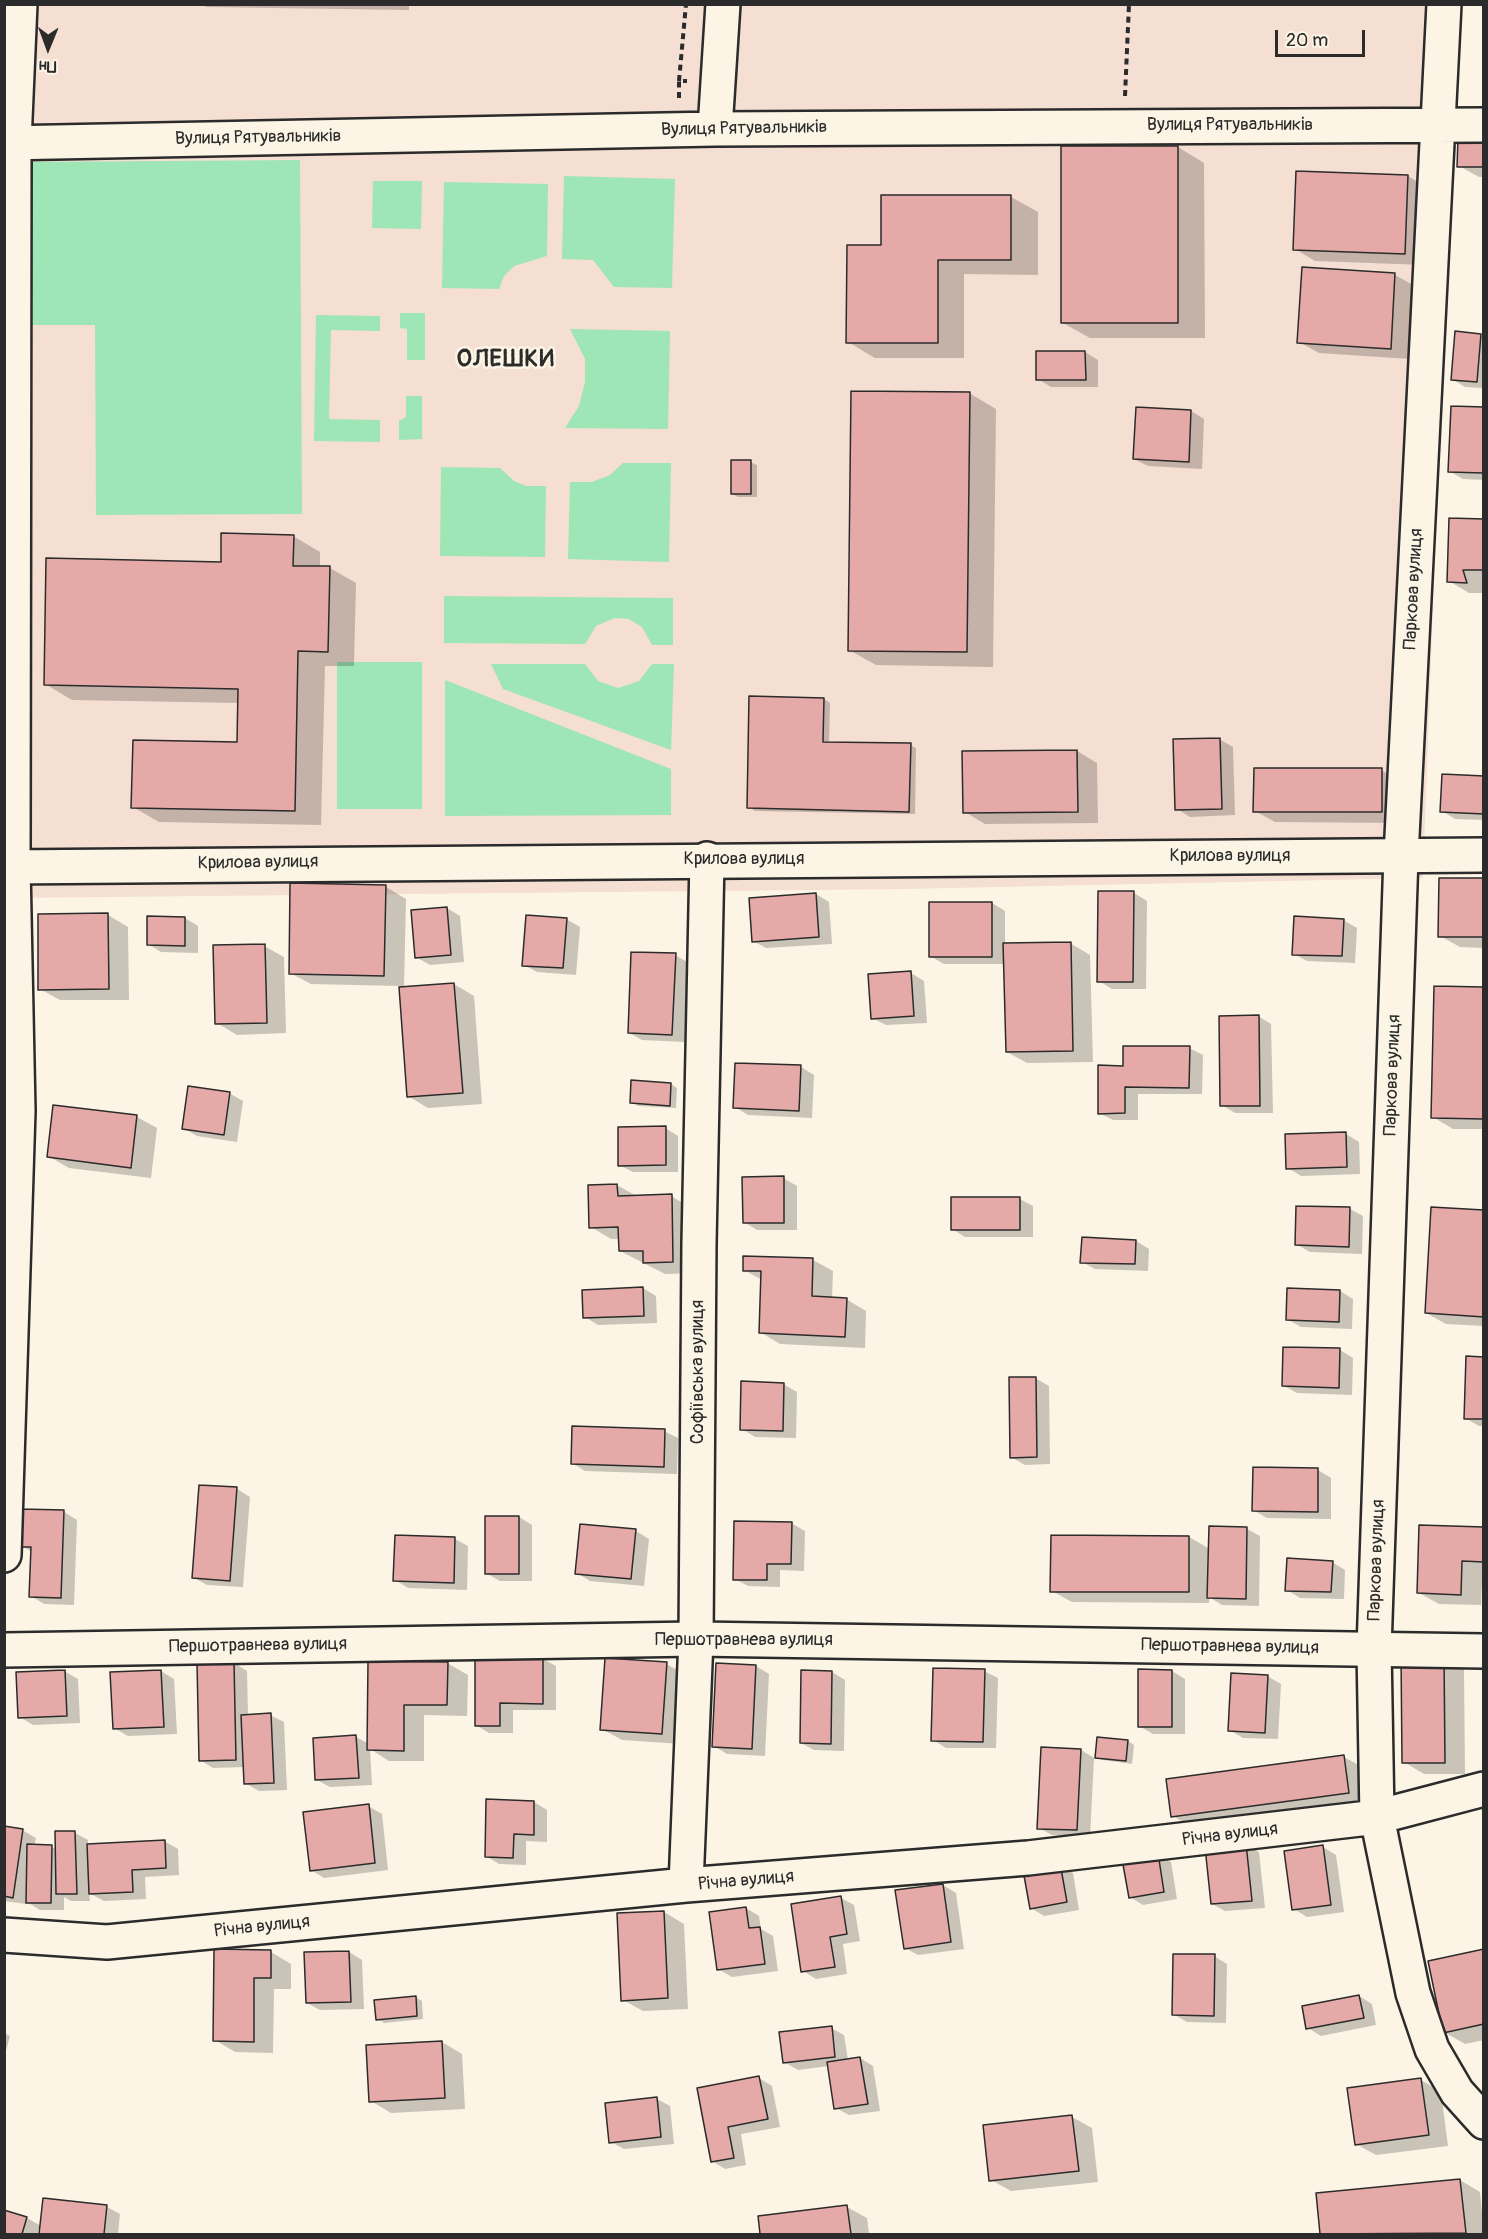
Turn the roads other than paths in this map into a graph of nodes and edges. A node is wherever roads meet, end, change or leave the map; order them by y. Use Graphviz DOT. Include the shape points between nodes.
graph roads {
  1 [pos="20,4"];
  2 [pos="723,4"];
  3 [pos="1444,4"];
  4 [pos="1437,124"];
  5 [pos="1484,125"];
  6 [pos="715,129"];
  7 [pos="9,142"];
  8 [pos="1484,855"];
  9 [pos="1401,856"];
  10 [pos="707,859"];
  11 [pos="9,867"];
  12 [pos="4,1555"];
  13 [pos="696,1639"];
  14 [pos="1374,1649"];
  15 [pos="4,1650"];
  16 [pos="1484,1652"];
  17 [pos="1484,1789"];
  18 [pos="1377,1817"];
  19 [pos="686,1885"];
  20 [pos="4,1935"];
  21 [pos="1484,2122"];
  1 -- 7 [label="street"];
  2 -- 6 [label="street"];
  3 -- 4 [label="street, Паркова вулиця"];
  4 -- 5 [label="street, Вулиця Рятувальників"];
  4 -- 6 [label="street, Вулиця Рятувальників"];
  4 -- 9 [label="street, Паркова вулиця"];
  6 -- 7 [label="street, Вулиця Рятувальників"];
  7 -- 11 [label="street"];
  8 -- 9 [label="street, Крилова вулиця"];
  9 -- 10 [label="street, Крилова вулиця"];
  9 -- 14 [label="street, Паркова вулиця"];
  10 -- 11 [label="street, Крилова вулиця"];
  10 -- 13 [label="street, Софіївська вулиця"];
  11 -- 12 [label="street" via="18,1111"];
  13 -- 14 [label="street, Першотравнева вулиця"];
  13 -- 15 [label="street, Першотравнева вулиця"];
  13 -- 19 [label="street, Софіївська вулиця"];
  14 -- 16 [label="street, Першотравнева вулиця"];
  14 -- 18 [label="street, Паркова вулиця"];
  17 -- 18 [label="street, Річна вулиця"];
  18 -- 19 [label="street, Річна вулиця" via="1028,1858"];
  18 -- 21 [label="street, Паркова вулиця" via="1413,1993 1432,2049 1457,2092"];
  19 -- 20 [label="street, Річна вулиця" via="107,1942"];
}
